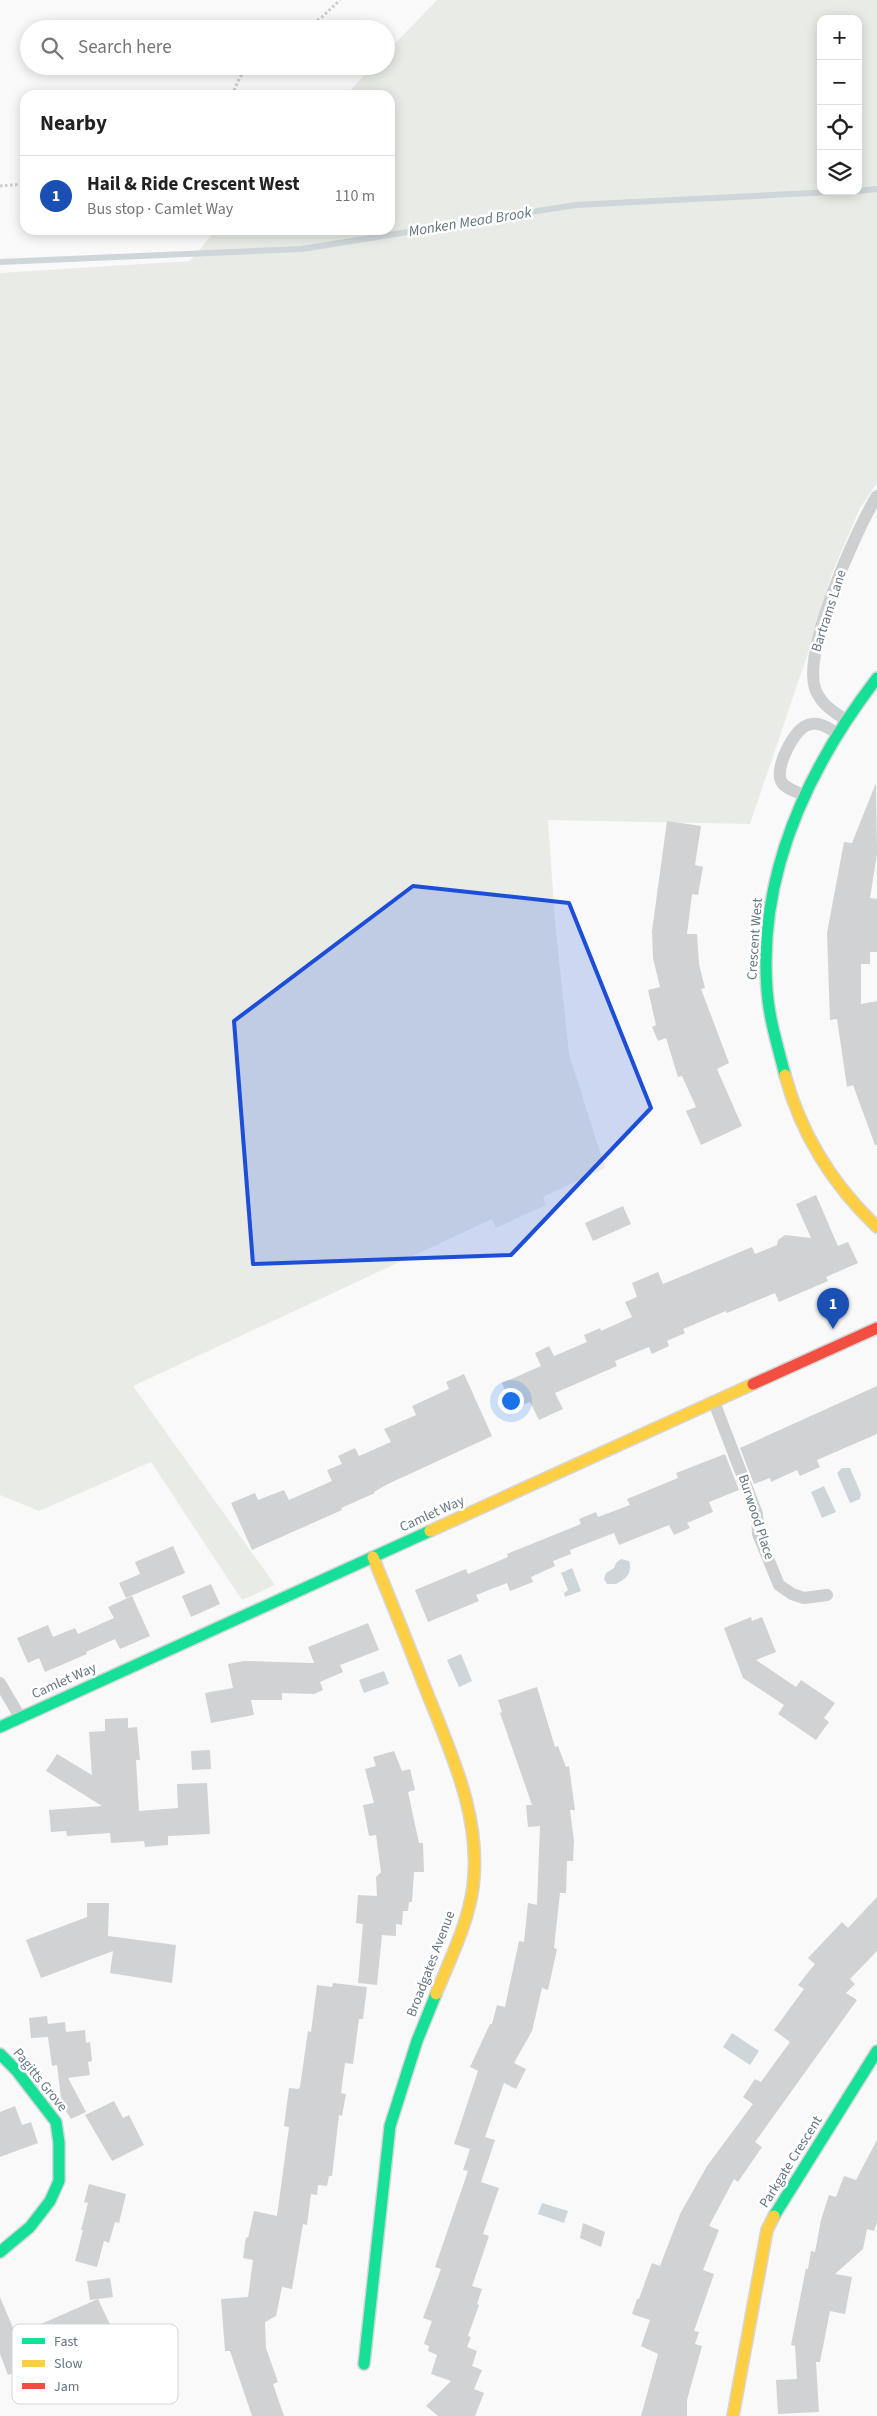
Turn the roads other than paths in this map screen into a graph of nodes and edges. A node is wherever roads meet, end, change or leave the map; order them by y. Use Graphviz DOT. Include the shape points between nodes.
graph roads {
  1 [pos="877,496"];
  2 [pos="877,678"];
  3 [pos="846,720"];
  4 [pos="837,733"];
  5 [pos="803,795"];
  6 [pos="877,1228"];
  7 [pos="877,1328"];
  8 [pos="714,1402"];
  9 [pos="373,1557"];
  10 [pos="827,1595"];
  11 [pos="0,1683"];
  12 [pos="20,1717"];
  13 [pos="0,1727"];
  14 [pos="877,2051"];
  15 [pos="0,2054"];
  16 [pos="0,2252"];
  17 [pos="364,2364"];
  18 [pos="733,2416"];
  1 -- 3 [label="lane, Bartrams Lane" via="834,586 814,658 815,690 827,707"];
  2 -- 3 [label="street, Crescent West"];
  3 -- 4 [label="street, Crescent West"];
  4 -- 5 [label="street, Crescent West"];
  4 -- 5 [label="lane" via="818,724 807,725 794,734 781,767 780,779 785,786"];
  5 -- 6 [label="street, Crescent West" via="782,854 769,921 766,988 784,1073 803,1128 841,1190"];
  7 -- 8 [label="street, Camlet Way"];
  8 -- 9 [label="street, Camlet Way"];
  8 -- 10 [label="lane, Burwood Place" via="757,1514 758,1534 779,1584 804,1598"];
  9 -- 12 [label="street, Camlet Way"];
  9 -- 17 [label="street, Broadgates Avenue" via="460,1774 471,1822 474,1854 473,1886 467,1916 414,2048 390,2126"];
  11 -- 12 [label="lane"];
  12 -- 13 [label="street, Camlet Way"];
  14 -- 18 [label="street, Parkgate Crescent" via="767,2230"];
  15 -- 16 [label="street, Pagitts Grove" via="56,2122 59,2143 58,2181 50,2201 30,2227"];
}
